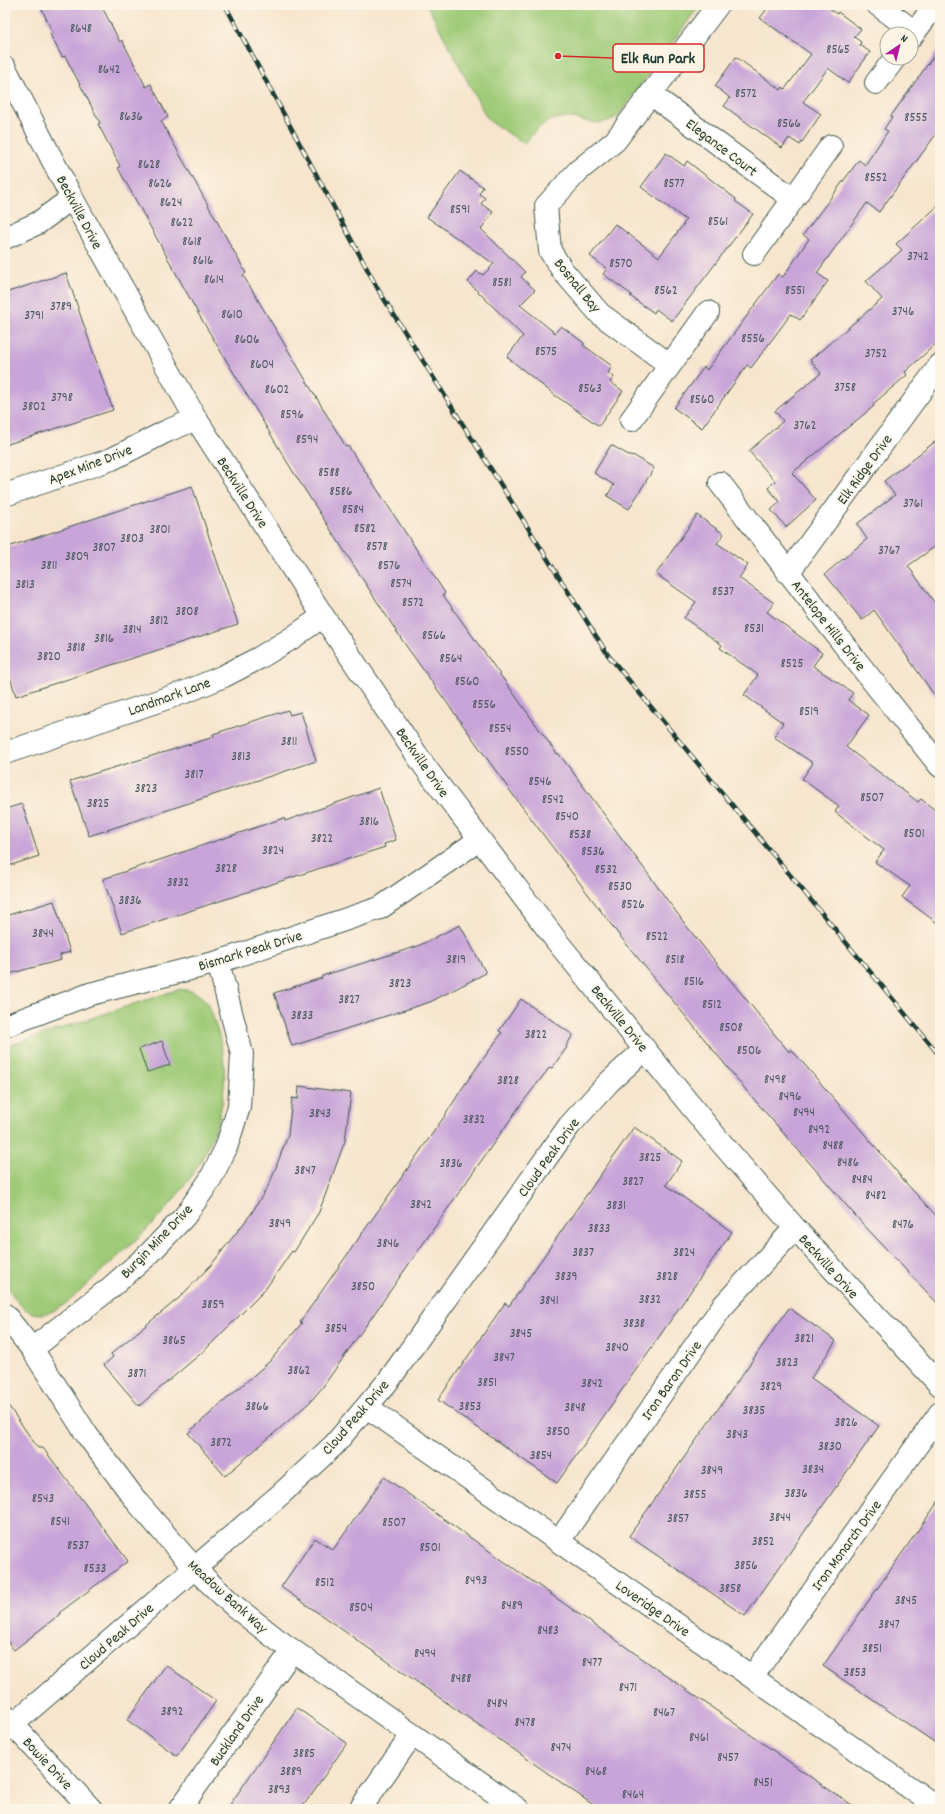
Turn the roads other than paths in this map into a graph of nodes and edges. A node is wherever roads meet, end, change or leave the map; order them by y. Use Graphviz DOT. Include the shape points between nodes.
graph roads {
  1 [pos="718,5"];
  2 [pos="878,5"];
  3 [pos="935,5"];
  4 [pos="903,26"];
  5 [pos="919,26"];
  6 [pos="889,66"];
  7 [pos="5,68"];
  8 [pos="876,83"];
  9 [pos="652,95"];
  10 [pos="831,146"];
  11 [pos="72,198"];
  12 [pos="793,199"];
  13 [pos="5,238"];
  14 [pos="754,254"];
  15 [pos="708,312"];
  16 [pos="670,365"];
  17 [pos="940,365"];
  18 [pos="196,419"];
  19 [pos="631,420"];
  20 [pos="720,483"];
  21 [pos="5,495"];
  22 [pos="788,573"];
  23 [pos="323,616"];
  24 [pos="5,753"];
  25 [pos="940,765"];
  26 [pos="479,840"];
  27 [pos="218,962"];
  28 [pos="5,1026"];
  29 [pos="645,1049"];
  30 [pos="795,1228"];
  31 [pos="5,1315"];
  32 [pos="32,1349"];
  33 [pos="940,1385"];
  34 [pos="367,1407"];
  35 [pos="940,1413"];
  36 [pos="559,1541"];
  37 [pos="194,1569"];
  38 [pos="292,1651"];
  39 [pos="752,1677"];
  40 [pos="7,1724"];
  41 [pos="412,1735"];
  42 [pos="91,1809"];
  43 [pos="180,1809"];
  44 [pos="360,1809"];
  45 [pos="518,1809"];
  46 [pos="940,1809"];
  1 -- 9 [label="street, Bosnall Bay"];
  2 -- 4 [label="street"];
  3 -- 5 [label="street"];
  6 -- 8 [label="street"];
  7 -- 11 [label="street, Beckville Drive"];
  9 -- 12 [label="street, Elegance Court"];
  9 -- 16 [label="street, Bosnall Bay" via="615,141 578,171 546,206 550,251 563,272 600,314"];
  10 -- 12 [label="street"];
  11 -- 13 [label="street" via="38,222"];
  11 -- 18 [label="street, Beckville Drive"];
  12 -- 14 [label="street"];
  15 -- 16 [label="street"];
  16 -- 19 [label="street"];
  17 -- 22 [label="street, Elk Ridge Drive"];
  18 -- 21 [label="street, Apex Mine Drive" via="112,459"];
  18 -- 23 [label="street, Beckville Drive"];
  20 -- 22 [label="street, Antelope Hills Drive"];
  22 -- 25 [label="street, Antelope Hills Drive"];
  23 -- 24 [label="street, Landmark Lane" via="278,646 224,676 188,691"];
  23 -- 26 [label="street, Beckville Drive" via="416,754"];
  26 -- 27 [label="street, Bismark Peak Drive" via="380,908"];
  26 -- 29 [label="street, Beckville Drive"];
  27 -- 28 [label="street, Bismark Peak Drive" via="90,994"];
  27 -- 32 [label="street, Burgin Mine Drive" via="242,1054 239,1107 226,1148 210,1180 185,1216 149,1254"];
  29 -- 30 [label="street, Beckville Drive"];
  29 -- 34 [label="street, Cloud Peak Drive" via="609,1082 569,1126"];
  30 -- 33 [label="street, Beckville Drive"];
  30 -- 36 [label="street, Iron Baron Drive" via="722,1307"];
  31 -- 32 [label="street, Meadow Bank Way"];
  32 -- 37 [label="street, Meadow Bank Way" via="87,1435 138,1503"];
  34 -- 36 [label="street, Loveridge Drive"];
  34 -- 37 [label="street, Cloud Peak Drive" via="308,1470"];
  35 -- 39 [label="street, Iron Monarch Drive"];
  36 -- 39 [label="street, Loveridge Drive"];
  37 -- 38 [label="street, Meadow Bank Way" via="233,1605"];
  37 -- 40 [label="street, Cloud Peak Drive"];
  38 -- 41 [label="street, Meadow Bank Way"];
  38 -- 43 [label="street, Buckland Drive"];
  39 -- 46 [label="street, Loveridge Drive"];
  40 -- 42 [label="street, Bowie Drive"];
  41 -- 44 [label="street"];
  41 -- 45 [label="street, Meadow Bank Way"];
}
